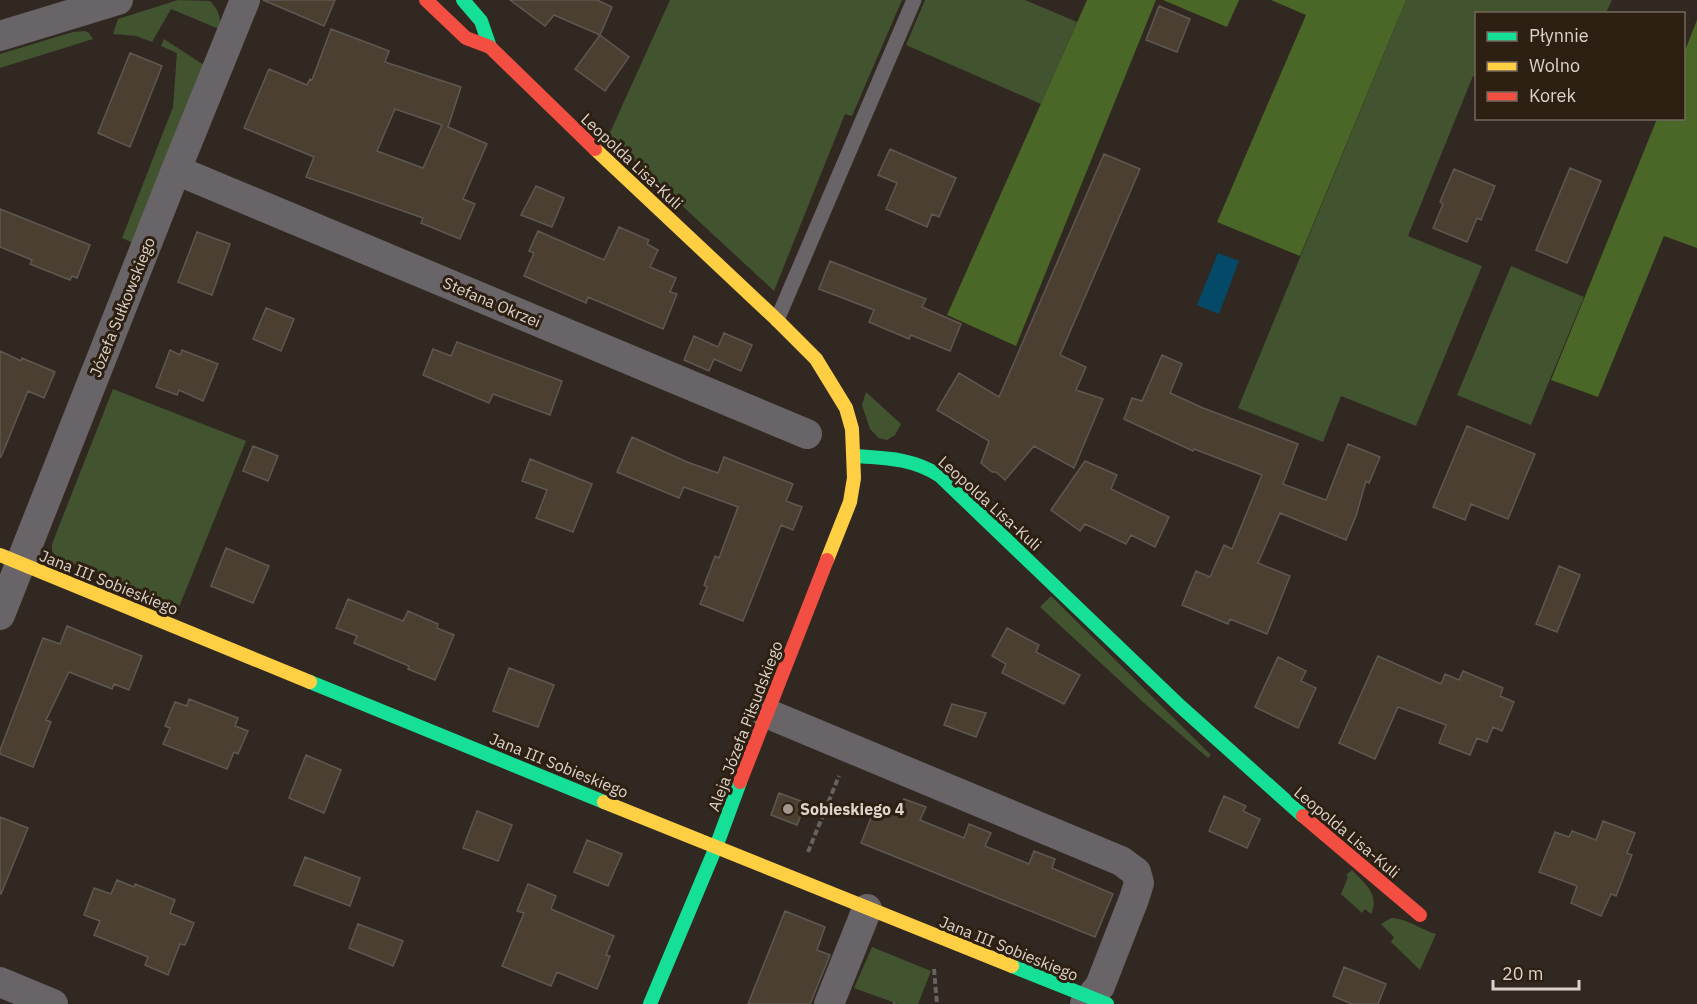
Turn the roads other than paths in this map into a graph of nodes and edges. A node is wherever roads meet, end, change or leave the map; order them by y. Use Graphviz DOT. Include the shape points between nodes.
graph roads {
  1 [pos="118,0"];
  2 [pos="245,0"];
  3 [pos="426,0"];
  4 [pos="463,0"];
  5 [pos="914,0"];
  6 [pos="0,36"];
  7 [pos="489,47"];
  8 [pos="176,170"];
  9 [pos="777,320"];
  10 [pos="807,434"];
  11 [pos="854,456"];
  12 [pos="10,559"];
  13 [pos="0,615"];
  14 [pos="766,713"];
  15 [pos="716,847"];
  16 [pos="867,909"];
  17 [pos="1420,915"];
  18 [pos="0,982"];
  19 [pos="1094,1002"];
  20 [pos="53,1004"];
  21 [pos="650,1004"];
  22 [pos="829,1004"];
  1 -- 6 [label="street"];
  2 -- 8 [label="street, Józefa Sułkowskiego"];
  3 -- 7 [label="street, Leopolda Lisa-Kuli" via="466,38"];
  4 -- 7 [label="street, Leopolda Lisa-Kuli" via="481,21"];
  5 -- 9 [label="lane"];
  7 -- 9 [label="street, Leopolda Lisa-Kuli"];
  8 -- 10 [label="street, Stefana Okrzei"];
  8 -- 12 [label="street, Józefa Sułkowskiego"];
  9 -- 11 [label="street, Leopolda Lisa-Kuli" via="816,359 846,408"];
  11 -- 14 [label="street, Aleja Józefa Piłsudskiego" via="850,502"];
  11 -- 17 [label="street, Leopolda Lisa-Kuli" via="909,460 948,482 1189,714"];
  12 -- 13 [label="street, Józefa Sułkowskiego"];
  12 -- 15 [label="street, Jana III Sobieskiego"];
  14 -- 15 [label="street, Aleja Józefa Piłsudskiego"];
  14 -- 19 [label="street" via="1121,861 1136,872 1139,883 1134,899"];
  15 -- 16 [label="street, Jana III Sobieskiego"];
  15 -- 21 [label="street, Aleja Józefa Piłsudskiego"];
  16 -- 19 [label="street, Jana III Sobieskiego"];
  16 -- 22 [label="street"];
  18 -- 20 [label="street"];
}
